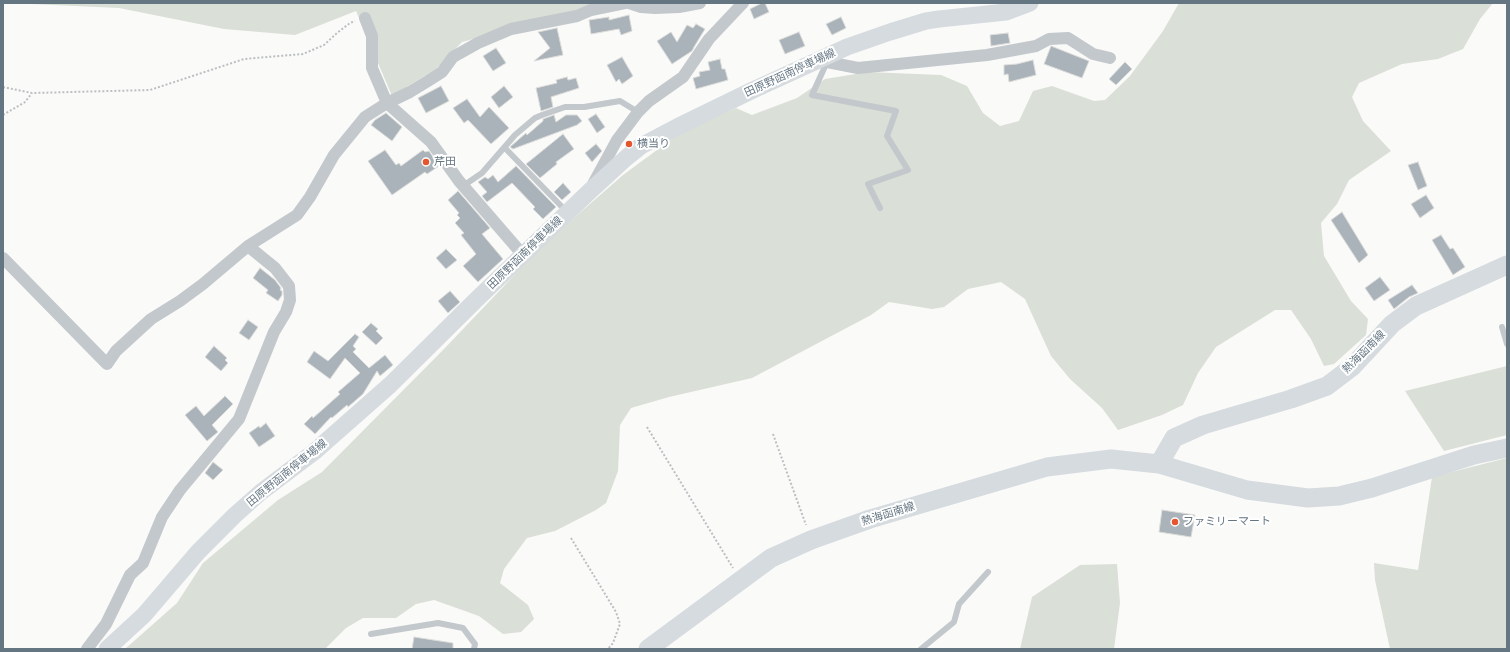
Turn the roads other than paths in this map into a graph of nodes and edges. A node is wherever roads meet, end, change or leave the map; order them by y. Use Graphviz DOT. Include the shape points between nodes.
graph roads {
  1 [pos="625,3"];
  2 [pos="629,3"];
  3 [pos="700,3"];
  4 [pos="743,3"];
  5 [pos="1030,3"];
  6 [pos="365,18"];
  7 [pos="1110,58"];
  8 [pos="822,61"];
  9 [pos="387,103"];
  10 [pos="638,112"];
  11 [pos="504,148"];
  12 [pos="463,186"];
  13 [pos="590,191"];
  14 [pos="880,208"];
  15 [pos="568,212"];
  16 [pos="248,246"];
  17 [pos="523,255"];
  18 [pos="3,258"];
  19 [pos="1507,265"];
  20 [pos="1502,327"];
  21 [pos="1507,344"];
  22 [pos="1507,448"];
  23 [pos="1159,464"];
  24 [pos="988,572"];
  25 [pos="371,634"];
  26 [pos="87,649"];
  27 [pos="108,649"];
  28 [pos="474,649"];
  29 [pos="648,649"];
  30 [pos="921,649"];
  1 -- 9 [label="street" via="591,10 577,16 511,29 453,57 442,72"];
  2 -- 3 [label="street" via="655,8"];
  4 -- 10 [label="street" via="709,39 683,77"];
  5 -- 8 [label="main road, 田原野函南停車場線" via="1006,12 940,19 890,32 847,47"];
  6 -- 9 [label="street" via="372,36 372,68"];
  7 -- 8 [label="street" via="1093,54 1068,38 1055,38 1036,46 987,55 924,62 858,68"];
  8 -- 13 [label="main road, 田原野函南停車場線" via="739,96 641,146"];
  8 -- 14 [label="lane" via="812,95 896,112 887,136 908,170 868,184"];
  9 -- 12 [label="street" via="431,142"];
  9 -- 16 [label="street" via="365,117 354,129 334,155 297,214"];
  10 -- 11 [label="lane" via="620,100 584,107 565,107 535,118"];
  10 -- 13 [label="street" via="617,140"];
  11 -- 12 [label="lane" via="482,173"];
  11 -- 15 [label="lane"];
  12 -- 17 [label="street"];
  13 -- 15 [label="main road, 田原野函南停車場線"];
  15 -- 17 [label="main road, 田原野函南停車場線"];
  16 -- 18 [label="street" via="203,284 151,319 116,351 107,364"];
  16 -- 26 [label="street" via="275,268 289,286 290,300 286,312 274,332 239,419 180,490 162,517 143,563 130,575 106,624"];
  17 -- 27 [label="main road, 田原野函南停車場線" via="390,385 314,452 235,515 198,552 144,615"];
  19 -- 23 [label="main road, 熱海函南線" via="1416,306 1392,324 1352,366 1327,386 1203,425 1174,438"];
  20 -- 21 [label="lane"];
  22 -- 23 [label="main road, 熱海函南線" via="1474,455 1372,488 1339,496 1308,498 1247,490"];
  23 -- 29 [label="main road, 熱海函南線" via="1111,459 1047,468 870,519 811,540 771,558"];
  24 -- 30 [label="lane" via="959,604 954,622"];
  25 -- 28 [label="lane" via="438,623 462,628 475,644"];
}
